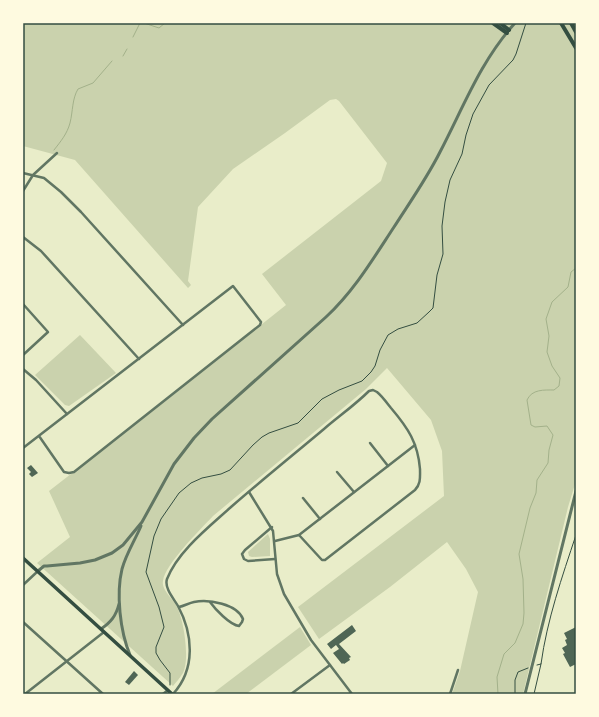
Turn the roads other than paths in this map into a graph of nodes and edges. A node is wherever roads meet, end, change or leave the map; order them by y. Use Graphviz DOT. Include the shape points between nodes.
graph roads {
  1 [pos="493,23"];
  2 [pos="500,23"];
  3 [pos="515,23"];
  4 [pos="561,23"];
  5 [pos="571,23"];
  6 [pos="508,31"];
  7 [pos="576,32"];
  8 [pos="576,48"];
  9 [pos="57,153"];
  10 [pos="23,173"];
  11 [pos="33,176"];
  12 [pos="23,192"];
  13 [pos="23,237"];
  14 [pos="23,304"];
  15 [pos="183,325"];
  16 [pos="23,356"];
  17 [pos="139,359"];
  18 [pos="23,369"];
  19 [pos="67,414"];
  20 [pos="39,436"];
  21 [pos="370,444"];
  22 [pos="415,445"];
  23 [pos="23,448"];
  24 [pos="388,466"];
  25 [pos="337,472"];
  26 [pos="576,491"];
  27 [pos="249,492"];
  28 [pos="354,492"];
  29 [pos="303,498"];
  30 [pos="146,516"];
  31 [pos="320,519"];
  32 [pos="272,527"];
  33 [pos="299,535"];
  34 [pos="275,541"];
  35 [pos="23,558"];
  36 [pos="275,559"];
  37 [pos="38,571"];
  38 [pos="23,585"];
  39 [pos="120,599"];
  40 [pos="210,602"];
  41 [pos="179,607"];
  42 [pos="23,622"];
  43 [pos="102,630"];
  44 [pos="130,655"];
  45 [pos="67,662"];
  46 [pos="330,665"];
  47 [pos="458,670"];
  48 [pos="168,690"];
  49 [pos="24,693"];
  50 [pos="103,694"];
  51 [pos="162,694"];
  52 [pos="172,694"];
  53 [pos="291,694"];
  54 [pos="352,694"];
  55 [pos="450,694"];
  56 [pos="525,694"];
  1 -- 6 [label="highway"];
  2 -- 6 [label="highway"];
  3 -- 6 [label="street"];
  4 -- 8 [label="highway"];
  5 -- 7 [label="highway"];
  6 -- 30 [label="street" via="477,76 429,172 363,274 326,317 198,433 174,464"];
  9 -- 11 [label="street"];
  10 -- 11 [label="street"];
  11 -- 12 [label="street"];
  11 -- 15 [label="street" via="44,178 66,197"];
  13 -- 17 [label="street" via="46,256"];
  14 -- 16 [label="street" via="48,332"];
  15 -- 17 [label="street"];
  15 -- 20 [label="street" via="233,286 261,322 74,472 64,472"];
  17 -- 19 [label="street"];
  18 -- 19 [label="street"];
  19 -- 20 [label="street"];
  20 -- 23 [label="street"];
  21 -- 24 [label="street"];
  22 -- 24 [label="street"];
  22 -- 27 [label="street" via="405,425 378,393 369,391"];
  22 -- 33 [label="street" via="419,456 418,488 330,557 322,560"];
  24 -- 28 [label="street"];
  25 -- 28 [label="street"];
  26 -- 56 [label="street"];
  27 -- 32 [label="street"];
  27 -- 41 [label="street" via="196,539 171,571 166,586"];
  28 -- 31 [label="street"];
  29 -- 31 [label="street"];
  30 -- 37 [label="street" via="128,541 112,553 88,562 44,566"];
  30 -- 39 [label="street" via="122,569"];
  31 -- 33 [label="street"];
  32 -- 34 [label="street"];
  32 -- 36 [label="street" via="242,554 248,561"];
  33 -- 34 [label="street"];
  34 -- 36 [label="street"];
  35 -- 37 [label="main road"];
  36 -- 46 [label="street" via="278,581 284,594 311,640"];
  37 -- 38 [label="street"];
  37 -- 43 [label="main road"];
  39 -- 43 [label="street" via="114,617"];
  39 -- 44 [label="street" via="123,632"];
  40 -- 40 [label="street" via="233,624 239,626 242,622 242,617 235,610 221,603"];
  40 -- 41 [label="street" via="195,602"];
  41 -- 52 [label="street" via="191,650 185,677"];
  42 -- 45 [label="street"];
  43 -- 44 [label="main road"];
  43 -- 45 [label="street"];
  44 -- 48 [label="main road"];
  45 -- 49 [label="street"];
  45 -- 50 [label="street"];
  46 -- 53 [label="street"];
  46 -- 54 [label="street"];
  47 -- 55 [label="street"];
  48 -- 51 [label="street"];
  48 -- 52 [label="main road"];
}
